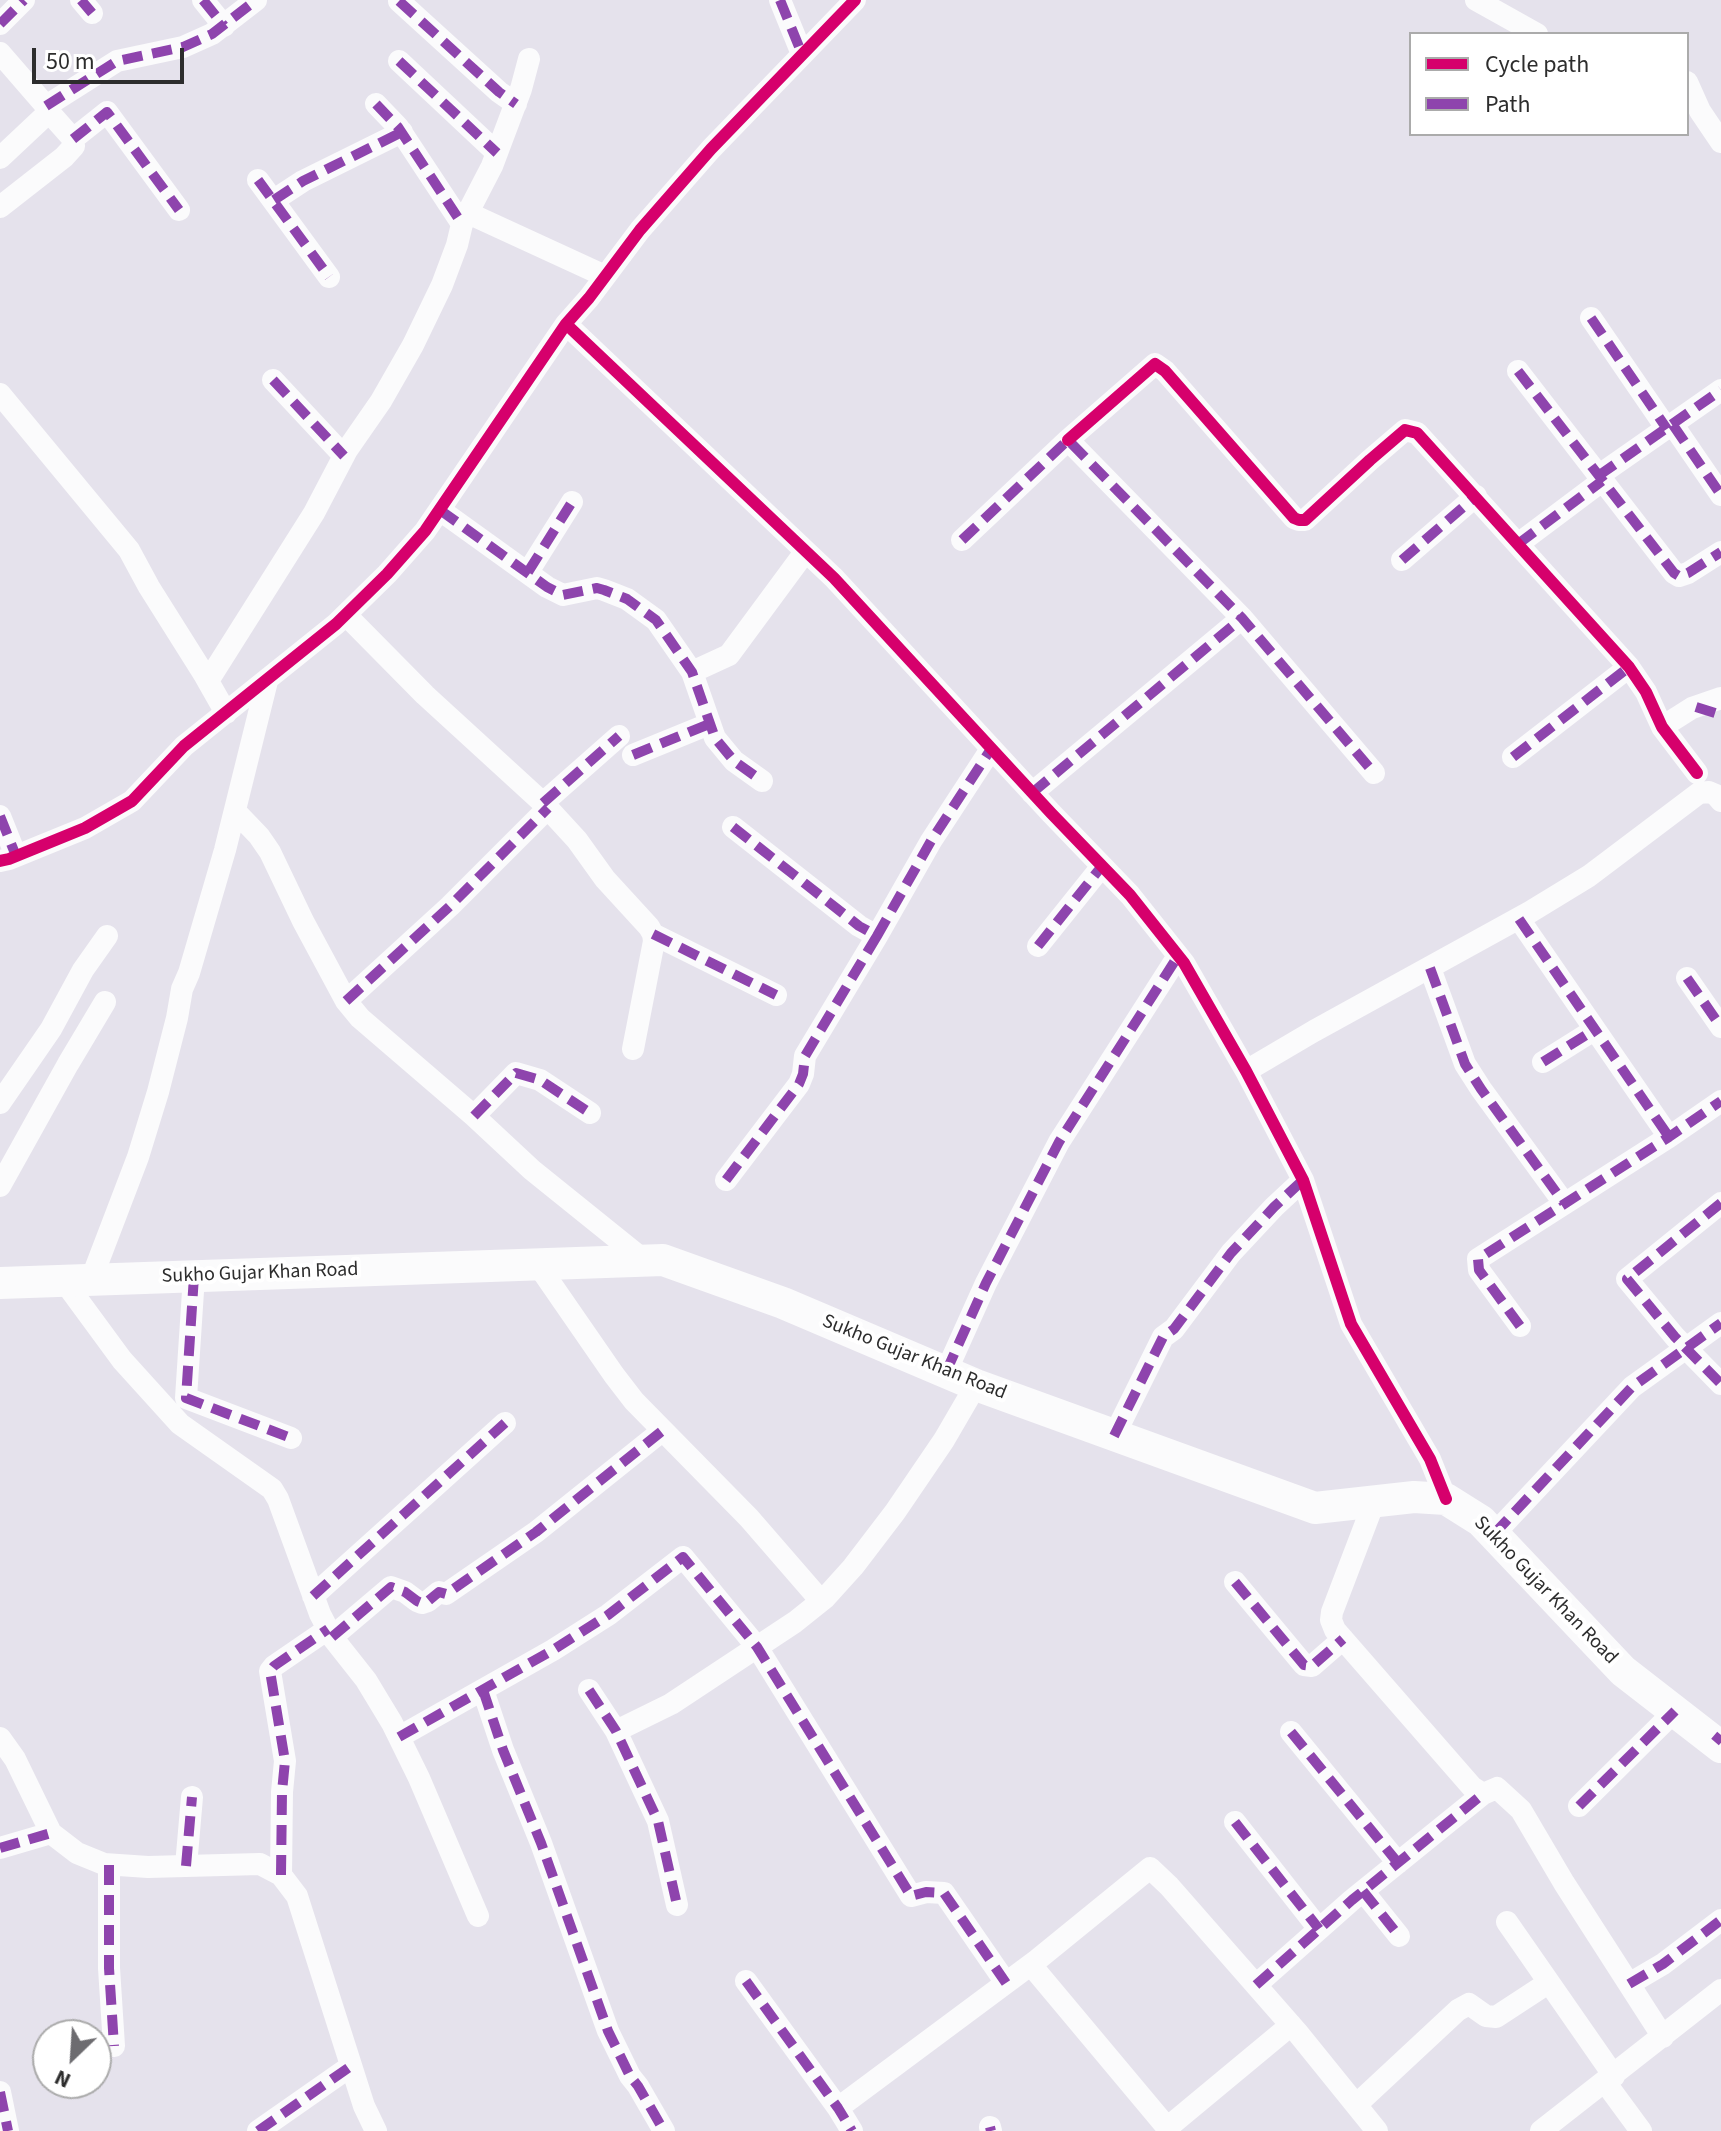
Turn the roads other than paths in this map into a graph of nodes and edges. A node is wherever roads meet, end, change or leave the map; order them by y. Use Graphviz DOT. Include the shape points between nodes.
graph roads {
  1 [pos="24,0"];
  2 [pos="203,0"];
  3 [pos="256,0"];
  4 [pos="780,0"];
  5 [pos="855,0"];
  6 [pos="1476,0"];
  7 [pos="399,1"];
  8 [pos="0,24"];
  9 [pos="224,26"];
  10 [pos="1533,32"];
  11 [pos="0,53"];
  12 [pos="802,54"];
  13 [pos="529,59"];
  14 [pos="399,61"];
  15 [pos="1689,86"];
  16 [pos="376,104"];
  17 [pos="516,104"];
  18 [pos="49,111"];
  19 [pos="402,132"];
  20 [pos="71,137"];
  21 [pos="1721,142"];
  22 [pos="497,153"];
  23 [pos="0,158"];
  24 [pos="258,180"];
  25 [pos="274,200"];
  26 [pos="0,207"];
  27 [pos="179,210"];
  28 [pos="465,218"];
  29 [pos="605,276"];
  30 [pos="329,277"];
  31 [pos="1591,318"];
  32 [pos="566,324"];
  33 [pos="1518,371"];
  34 [pos="273,380"];
  35 [pos="1721,390"];
  36 [pos="0,394"];
  37 [pos="1670,427"];
  38 [pos="1068,440"];
  39 [pos="344,456"];
  40 [pos="1600,479"];
  41 [pos="1721,495"];
  42 [pos="1476,496"];
  43 [pos="572,502"];
  44 [pos="440,510"];
  45 [pos="962,540"];
  46 [pos="1518,544"];
  47 [pos="805,552"];
  48 [pos="1721,552"];
  49 [pos="1402,560"];
  50 [pos="528,572"];
  51 [pos="346,615"];
  52 [pos="1242,618"];
  53 [pos="1629,667"];
  54 [pos="692,672"];
  55 [pos="208,681"];
  56 [pos="267,681"];
  57 [pos="1721,698"];
  58 [pos="1696,707"];
  59 [pos="226,713"];
  60 [pos="1721,715"];
  61 [pos="709,724"];
  62 [pos="1662,727"];
  63 [pos="619,736"];
  64 [pos="991,749"];
  65 [pos="633,755"];
  66 [pos="1513,757"];
  67 [pos="1374,773"];
  68 [pos="1697,773"];
  69 [pos="762,781"];
  70 [pos="1032,793"];
  71 [pos="1721,801"];
  72 [pos="545,805"];
  73 [pos="235,811"];
  74 [pos="0,816"];
  75 [pos="733,827"];
  76 [pos="8,858"];
  77 [pos="1102,866"];
  78 [pos="1519,919"];
  79 [pos="653,934"];
  80 [pos="107,936"];
  81 [pos="877,936"];
  82 [pos="1038,946"];
  83 [pos="1178,956"];
  84 [pos="1430,968"];
  85 [pos="1687,978"];
  86 [pos="776,995"];
  87 [pos="346,1001"];
  88 [pos="105,1002"];
  89 [pos="1721,1027"];
  90 [pos="1594,1030"];
  91 [pos="633,1049"];
  92 [pos="1543,1062"];
  93 [pos="1246,1071"];
  94 [pos="1721,1101"];
  95 [pos="0,1103"];
  96 [pos="590,1113"];
  97 [pos="474,1116"];
  98 [pos="1669,1137"];
  99 [pos="726,1180"];
  100 [pos="1303,1180"];
  101 [pos="0,1186"];
  102 [pos="1564,1203"];
  103 [pos="1721,1203"];
  104 [pos="645,1261"];
  105 [pos="538,1265"];
  106 [pos="194,1276"];
  107 [pos="78,1280"];
  108 [pos="0,1283"];
  109 [pos="1721,1323"];
  110 [pos="1520,1326"];
  111 [pos="1687,1349"];
  112 [pos="946,1372"];
  113 [pos="1721,1384"];
  114 [pos="976,1385"];
  115 [pos="505,1423"];
  116 [pos="662,1431"];
  117 [pos="1114,1436"];
  118 [pos="291,1438"];
  119 [pos="1446,1499"];
  120 [pos="1374,1502"];
  121 [pos="1494,1534"];
  122 [pos="1235,1582"];
  123 [pos="313,1596"];
  124 [pos="821,1601"];
  125 [pos="330,1633"];
  126 [pos="1343,1639"];
  127 [pos="757,1647"];
  128 [pos="483,1690"];
  129 [pos="589,1690"];
  130 [pos="1675,1711"];
  131 [pos="616,1731"];
  132 [pos="1291,1732"];
  133 [pos="399,1737"];
  134 [pos="0,1738"];
  135 [pos="1719,1742"];
  136 [pos="1483,1794"];
  137 [pos="192,1797"];
  138 [pos="1579,1806"];
  139 [pos="1235,1822"];
  140 [pos="51,1833"];
  141 [pos="0,1848"];
  142 [pos="1398,1863"];
  143 [pos="109,1865"];
  144 [pos="186,1866"];
  145 [pos="281,1875"];
  146 [pos="1363,1891"];
  147 [pos="677,1905"];
  148 [pos="478,1916"];
  149 [pos="1721,1920"];
  150 [pos="1507,1922"];
  151 [pos="1319,1929"];
  152 [pos="1399,1936"];
  153 [pos="1031,1965"];
  154 [pos="746,1981"];
  155 [pos="1006,1983"];
  156 [pos="1548,1983"];
  157 [pos="1629,1984"];
  158 [pos="1256,1985"];
  159 [pos="1719,1996"];
  160 [pos="1291,2025"];
  161 [pos="1663,2037"];
  162 [pos="114,2046"];
  163 [pos="351,2066"];
  164 [pos="1610,2079"];
  165 [pos="0,2092"];
  166 [pos="1356,2105"];
  167 [pos="838,2108"];
  168 [pos="1169,2130"];
  169 [pos="8,2131"];
  170 [pos="258,2131"];
  171 [pos="376,2131"];
  172 [pos="664,2131"];
  173 [pos="852,2131"];
  174 [pos="1377,2131"];
  175 [pos="1541,2131"];
  176 [pos="1641,2131"];
  1 -- 8 [label="street"];
  2 -- 9 [label="street"];
  3 -- 9 [label="street"];
  4 -- 12 [label="street"];
  5 -- 12 [label="street"];
  6 -- 10 [label="street"];
  7 -- 17 [label="street"];
  9 -- 18 [label="street" via="183,47 117,61"];
  11 -- 18 [label="street"];
  12 -- 29 [label="street" via="711,149"];
  13 -- 17 [label="street"];
  14 -- 22 [label="street"];
  15 -- 21 [label="street"];
  16 -- 19 [label="street"];
  17 -- 22 [label="street"];
  18 -- 20 [label="street"];
  18 -- 23 [label="street"];
  19 -- 25 [label="street"];
  19 -- 28 [label="street"];
  20 -- 26 [label="street" via="74,146 64,157"];
  20 -- 27 [label="street" via="107,112"];
  22 -- 28 [label="street"];
  24 -- 25 [label="street"];
  25 -- 30 [label="street"];
  28 -- 29 [label="street"];
  28 -- 39 [label="street" via="442,285 413,345"];
  29 -- 32 [label="street"];
  31 -- 37 [label="street"];
  32 -- 44 [label="street"];
  32 -- 47 [label="street"];
  33 -- 40 [label="street"];
  34 -- 39 [label="street"];
  35 -- 37 [label="street"];
  36 -- 55 [label="street" via="129,550"];
  37 -- 40 [label="street"];
  37 -- 41 [label="street"];
  38 -- 42 [label="street" via="1155,364 1294,518 1305,520 1405,430 1417,433"];
  38 -- 45 [label="street"];
  38 -- 52 [label="street"];
  39 -- 55 [label="street"];
  40 -- 46 [label="street"];
  40 -- 48 [label="street" via="1674,573 1688,573"];
  42 -- 46 [label="street"];
  42 -- 49 [label="street"];
  43 -- 50 [label="street"];
  44 -- 50 [label="street"];
  44 -- 51 [label="street"];
  46 -- 53 [label="street"];
  47 -- 54 [label="street" via="729,655"];
  47 -- 64 [label="street"];
  50 -- 54 [label="street" via="563,595 597,588 627,599 656,620"];
  51 -- 56 [label="street"];
  51 -- 72 [label="street"];
  52 -- 67 [label="street"];
  52 -- 70 [label="street"];
  53 -- 62 [label="street"];
  53 -- 66 [label="street"];
  54 -- 61 [label="street"];
  55 -- 59 [label="street"];
  56 -- 59 [label="street"];
  56 -- 73 [label="street"];
  57 -- 58 [label="street"];
  58 -- 60 [label="street"];
  58 -- 62 [label="street"];
  59 -- 76 [label="street" via="184,746 132,801 85,828"];
  61 -- 65 [label="street"];
  61 -- 69 [label="street" via="734,761"];
  62 -- 68 [label="street"];
  63 -- 72 [label="street"];
  64 -- 70 [label="street"];
  64 -- 81 [label="street"];
  70 -- 77 [label="street"];
  71 -- 78 [label="street" via="1709,792 1699,793 1589,876"];
  72 -- 79 [label="street"];
  72 -- 87 [label="street" via="450,906"];
  73 -- 87 [label="street" via="270,852"];
  73 -- 107 [label="street" via="138,1157"];
  74 -- 76 [label="street"];
  75 -- 81 [label="street"];
  77 -- 82 [label="street"];
  77 -- 83 [label="street"];
  78 -- 84 [label="street"];
  78 -- 90 [label="street"];
  79 -- 86 [label="street"];
  79 -- 91 [label="street"];
  80 -- 95 [label="street"];
  81 -- 99 [label="street" via="805,1056 799,1084"];
  83 -- 93 [label="street"];
  83 -- 112 [label="street" via="1059,1142"];
  84 -- 93 [label="street"];
  84 -- 102 [label="street" via="1465,1064"];
  85 -- 89 [label="street"];
  87 -- 97 [label="street"];
  88 -- 101 [label="street"];
  90 -- 92 [label="street"];
  90 -- 98 [label="street"];
  93 -- 100 [label="street"];
  94 -- 98 [label="street"];
  96 -- 97 [label="street" via="540,1080 516,1073"];
  97 -- 104 [label="street"];
  98 -- 102 [label="street"];
  100 -- 117 [label="street" via="1231,1253 1163,1337"];
  100 -- 119 [label="street" via="1351,1324 1430,1459"];
  102 -- 110 [label="street" via="1478,1259 1479,1270"];
  103 -- 111 [label="street" via="1627,1279"];
  104 -- 105 [label="main road, Sukho Gujar Khan Road"];
  104 -- 112 [label="main road, Sukho Gujar Khan Road" via="663,1260 783,1303"];
  105 -- 106 [label="main road, Sukho Gujar Khan Road"];
  105 -- 116 [label="street" via="614,1375"];
  106 -- 107 [label="main road, Sukho Gujar Khan Road"];
  106 -- 118 [label="street" via="186,1398"];
  107 -- 108 [label="main road, Sukho Gujar Khan Road"];
  107 -- 123 [label="street" via="122,1360 180,1424 272,1489"];
  109 -- 111 [label="street"];
  111 -- 113 [label="street"];
  111 -- 121 [label="street" via="1632,1387"];
  112 -- 114 [label="main road, Sukho Gujar Khan Road"];
  114 -- 117 [label="main road, Sukho Gujar Khan Road"];
  114 -- 124 [label="street" via="895,1512"];
  115 -- 123 [label="street"];
  116 -- 124 [label="street" via="749,1518"];
  116 -- 125 [label="street" via="536,1532 446,1594 439,1592 422,1603 391,1587"];
  117 -- 120 [label="main road, Sukho Gujar Khan Road" via="1315,1508"];
  119 -- 120 [label="main road, Sukho Gujar Khan Road"];
  119 -- 121 [label="main road, Sukho Gujar Khan Road"];
  120 -- 126 [label="street" via="1332,1612 1335,1630"];
  121 -- 130 [label="main road, Sukho Gujar Khan Road" via="1623,1671"];
  122 -- 126 [label="street" via="1304,1665 1312,1666"];
  123 -- 125 [label="street"];
  124 -- 127 [label="street"];
  125 -- 133 [label="street" via="366,1680"];
  125 -- 145 [label="street" via="270,1671 285,1761"];
  126 -- 136 [label="street"];
  127 -- 128 [label="street" via="683,1557 608,1615"];
  127 -- 131 [label="street" via="671,1704"];
  127 -- 155 [label="street" via="911,1896 944,1893"];
  128 -- 133 [label="street"];
  128 -- 172 [label="street" via="608,2031"];
  129 -- 131 [label="street"];
  130 -- 135 [label="main road, Sukho Gujar Khan Road"];
  130 -- 138 [label="street"];
  131 -- 147 [label="street" via="658,1821"];
  132 -- 142 [label="street"];
  133 -- 148 [label="street"];
  134 -- 140 [label="street"];
  136 -- 142 [label="street"];
  136 -- 157 [label="street" via="1497,1788 1521,1810"];
  137 -- 144 [label="street"];
  139 -- 151 [label="street"];
  140 -- 141 [label="street"];
  140 -- 143 [label="street" via="77,1853"];
  142 -- 146 [label="street"];
  143 -- 144 [label="street"];
  143 -- 162 [label="street"];
  144 -- 145 [label="street" via="260,1864"];
  145 -- 163 [label="street" via="297,1896"];
  146 -- 151 [label="street"];
  146 -- 152 [label="street"];
  149 -- 157 [label="street"];
  150 -- 156 [label="street"];
  151 -- 158 [label="street"];
  153 -- 155 [label="street"];
  153 -- 158 [label="street" via="1150,1868"];
  153 -- 168 [label="street"];
  154 -- 167 [label="street"];
  155 -- 167 [label="street"];
  156 -- 164 [label="street"];
  156 -- 166 [label="street" via="1496,2017 1469,2004 1458,2010"];
  157 -- 161 [label="street"];
  158 -- 160 [label="street"];
  159 -- 161 [label="street"];
  160 -- 166 [label="street"];
  160 -- 168 [label="street"];
  161 -- 164 [label="street"];
  163 -- 170 [label="street"];
  163 -- 171 [label="street"];
  164 -- 175 [label="street"];
  164 -- 176 [label="street"];
  165 -- 169 [label="street"];
  166 -- 174 [label="street"];
  167 -- 173 [label="street"];
}
